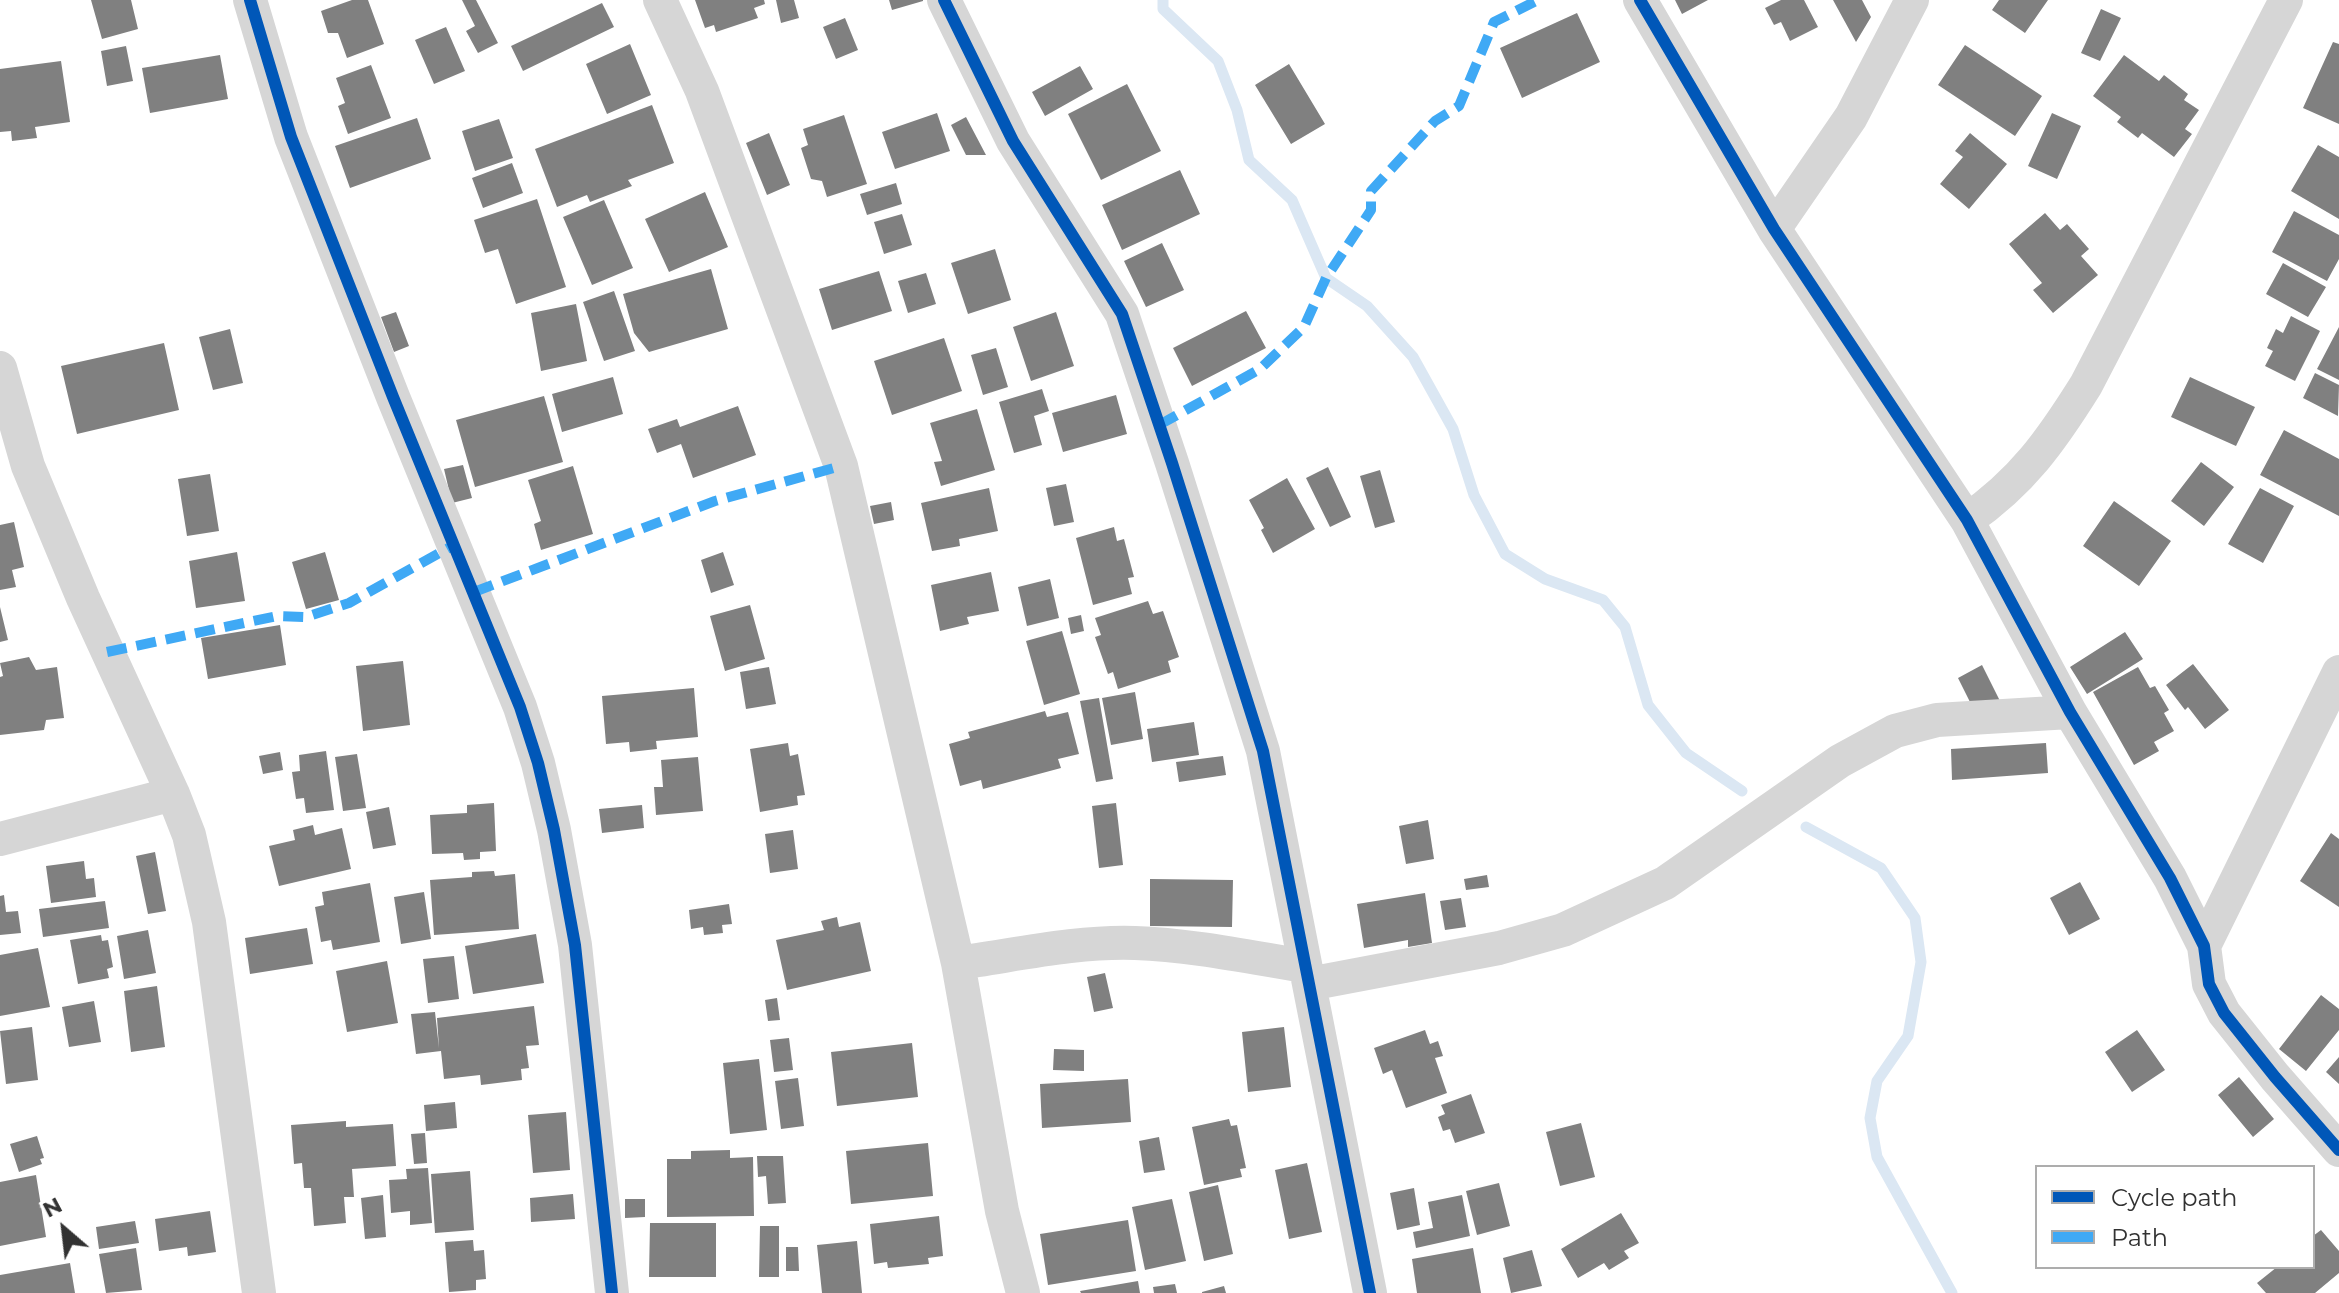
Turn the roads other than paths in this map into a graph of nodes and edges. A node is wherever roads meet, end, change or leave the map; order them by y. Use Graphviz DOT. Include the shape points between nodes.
graph roads {
  1 [pos="250,0"];
  2 [pos="660,0"];
  3 [pos="944,0"];
  4 [pos="1640,0"];
  5 [pos="1912,0"];
  6 [pos="2286,0"];
  7 [pos="1774,229"];
  8 [pos="0,368"];
  9 [pos="14,470"];
  10 [pos="1967,520"];
  11 [pos="2339,672"];
  12 [pos="2070,712"];
  13 [pos="173,794"];
  14 [pos="0,839"];
  15 [pos="2204,946"];
  16 [pos="958,963"];
  17 [pos="1307,975"];
  18 [pos="2339,1150"];
  19 [pos="259,1293"];
  20 [pos="612,1293"];
  21 [pos="1023,1293"];
  22 [pos="1370,1293"];
  1 -- 20 [label="street" via="291,137 538,763 575,945"];
  2 -- 16 [label="street" via="702,91 841,466"];
  3 -- 17 [label="street" via="1013,141 1122,314 1263,751"];
  4 -- 7 [label="street"];
  5 -- 7 [label="street" via="1851,117"];
  6 -- 10 [label="street" via="2086,385 2050,442 2000,497"];
  7 -- 10 [label="street"];
  8 -- 9 [label="street"];
  9 -- 13 [label="street"];
  10 -- 12 [label="street"];
  11 -- 15 [label="street"];
  12 -- 15 [label="street" via="2170,878"];
  12 -- 17 [label="street" via="1937,720 1895,731 1840,761 1665,883 1563,930 1499,948"];
  13 -- 14 [label="street"];
  13 -- 19 [label="street" via="189,835 209,922"];
  15 -- 18 [label="street" via="2209,984 2224,1013"];
  16 -- 17 [label="street" via="1132,943 1182,946"];
  16 -- 21 [label="street" via="1002,1211"];
  17 -- 22 [label="street"];
}
